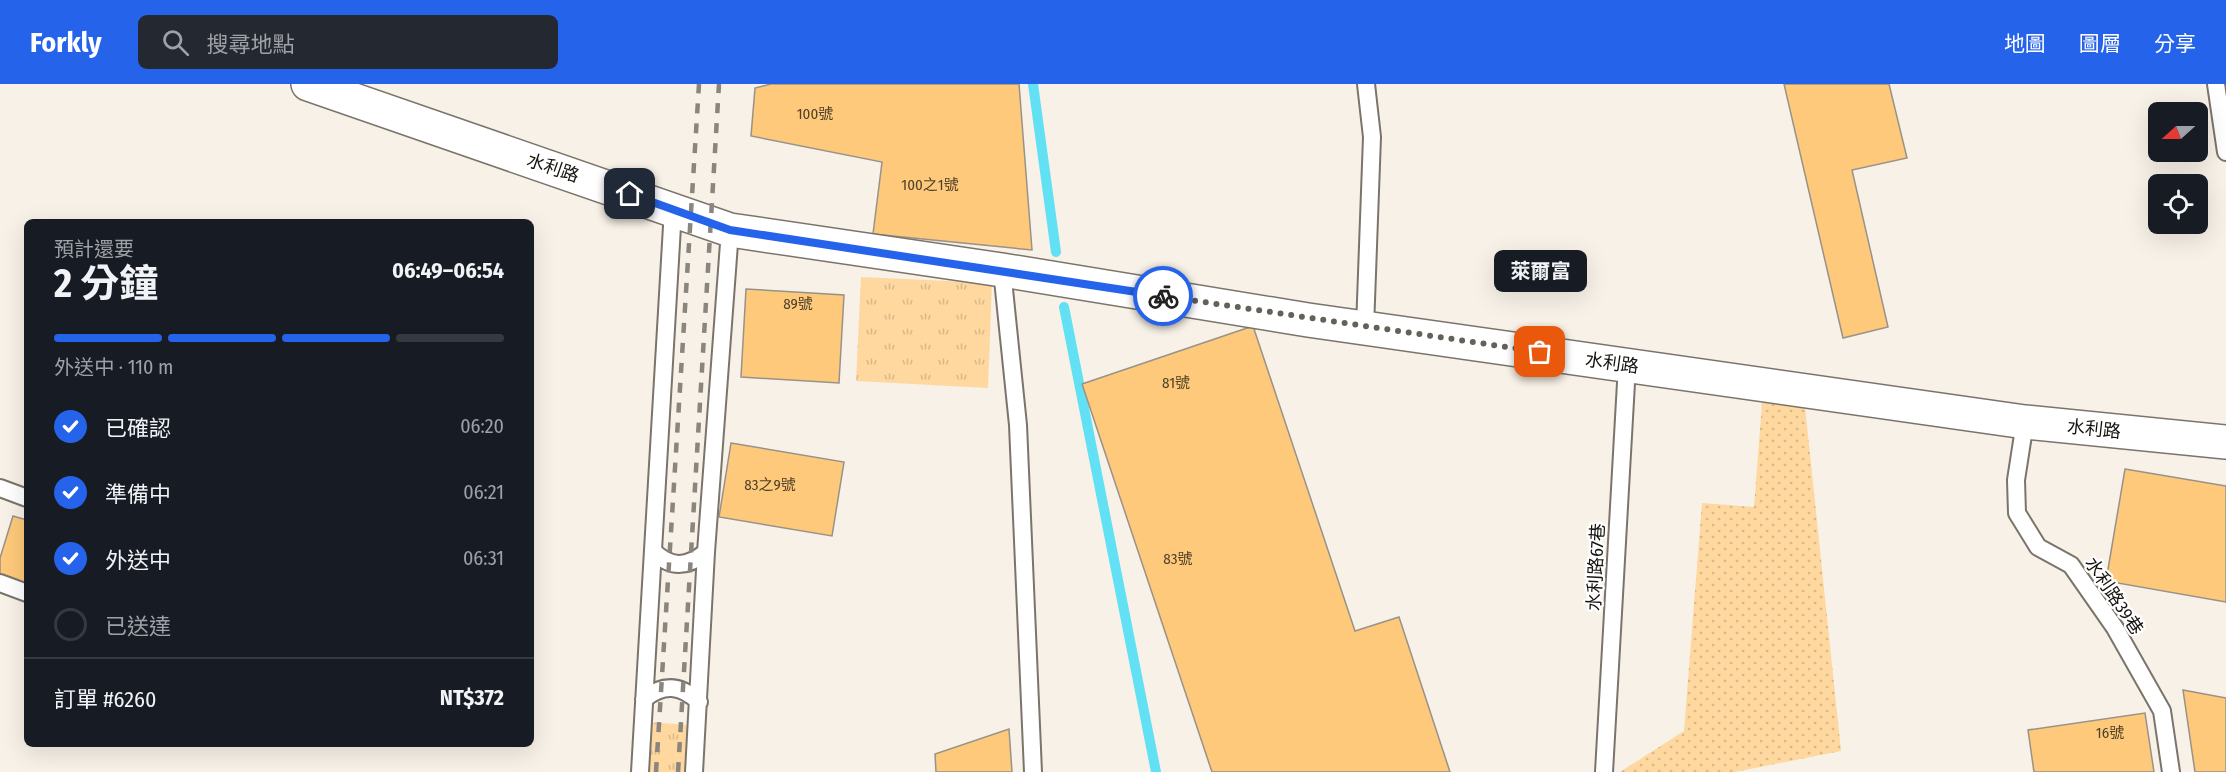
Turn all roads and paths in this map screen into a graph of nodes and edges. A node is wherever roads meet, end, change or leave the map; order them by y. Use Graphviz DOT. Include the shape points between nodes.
graph roads {
  1 [pos="308,84"];
  2 [pos="1366,84"];
  3 [pos="2216,84"];
  4 [pos="2226,152"];
  5 [pos="673,209"];
  6 [pos="730,230"];
  7 [pos="1002,270"];
  8 [pos="1365,328"];
  9 [pos="1627,365"];
  10 [pos="2025,422"];
  11 [pos="2226,442"];
  12 [pos="0,488"];
  13 [pos="24,497"];
  14 [pos="653,551"];
  15 [pos="706,552"];
  16 [pos="0,583"];
  17 [pos="24,592"];
  18 [pos="644,699"];
  19 [pos="699,702"];
  20 [pos="640,772"];
  21 [pos="694,772"];
  22 [pos="1033,772"];
  23 [pos="1604,772"];
  24 [pos="2171,772"];
  1 -- 5 [label="street, 水利路"];
  2 -- 8 [label="lane" via="1372,137"];
  3 -- 4 [label="lane"];
  5 -- 6 [label="street, 水利路"];
  5 -- 14 [label="lane"];
  6 -- 7 [label="street, 水利路"];
  6 -- 15 [label="lane"];
  7 -- 8 [label="street, 水利路"];
  7 -- 22 [label="lane" via="1018,425"];
  8 -- 9 [label="street, 水利路"];
  9 -- 10 [label="street, 水利路"];
  9 -- 23 [label="lane, 水利路67巷"];
  10 -- 11 [label="street, 水利路"];
  10 -- 24 [label="lane, 水利路39巷" via="2016,480 2017,513 2038,548 2071,565 2115,628 2162,711"];
  12 -- 13 [label="lane"];
  14 -- 15 [label="lane" via="677,565 697,560"];
  14 -- 18 [label="lane"];
  15 -- 19 [label="lane"];
  16 -- 17 [label="lane"];
  18 -- 19 [label="lane" via="671,687 683,689"];
  18 -- 20 [label="lane"];
  19 -- 21 [label="lane"];
}
